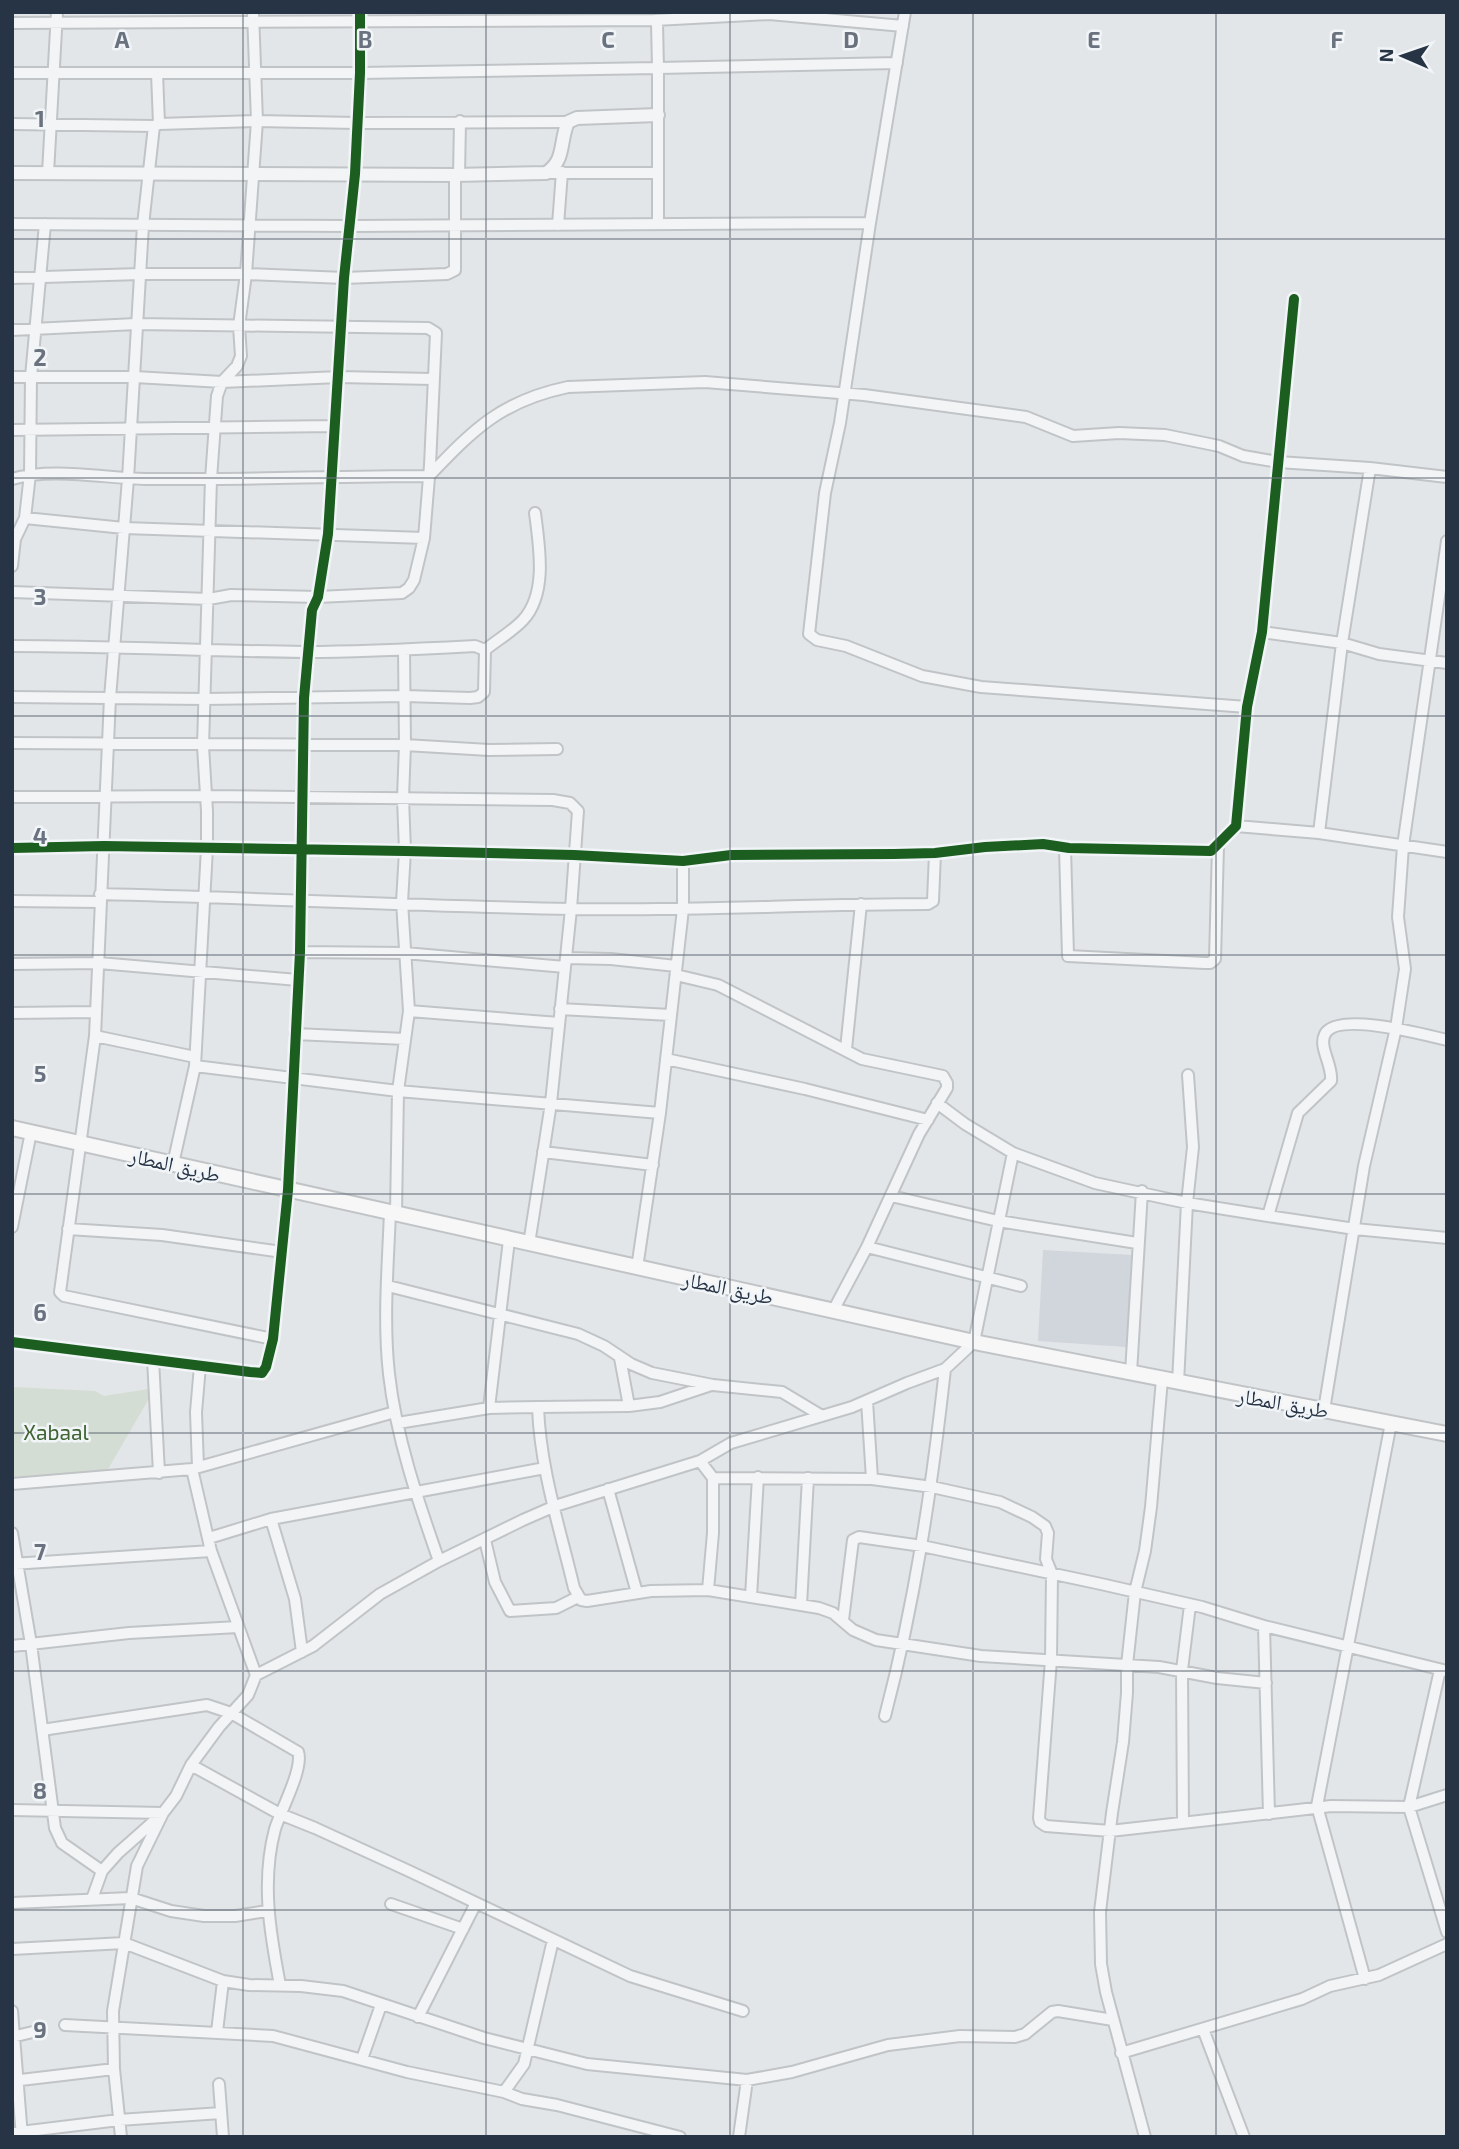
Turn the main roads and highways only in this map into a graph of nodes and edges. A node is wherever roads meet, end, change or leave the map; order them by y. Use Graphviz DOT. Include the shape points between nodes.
graph roads {
  1 [pos="12,1128"];
  2 [pos="1447,1434"];
  1 -- 2 [label="main road, طريق المطار" via="974,1342"];
}
